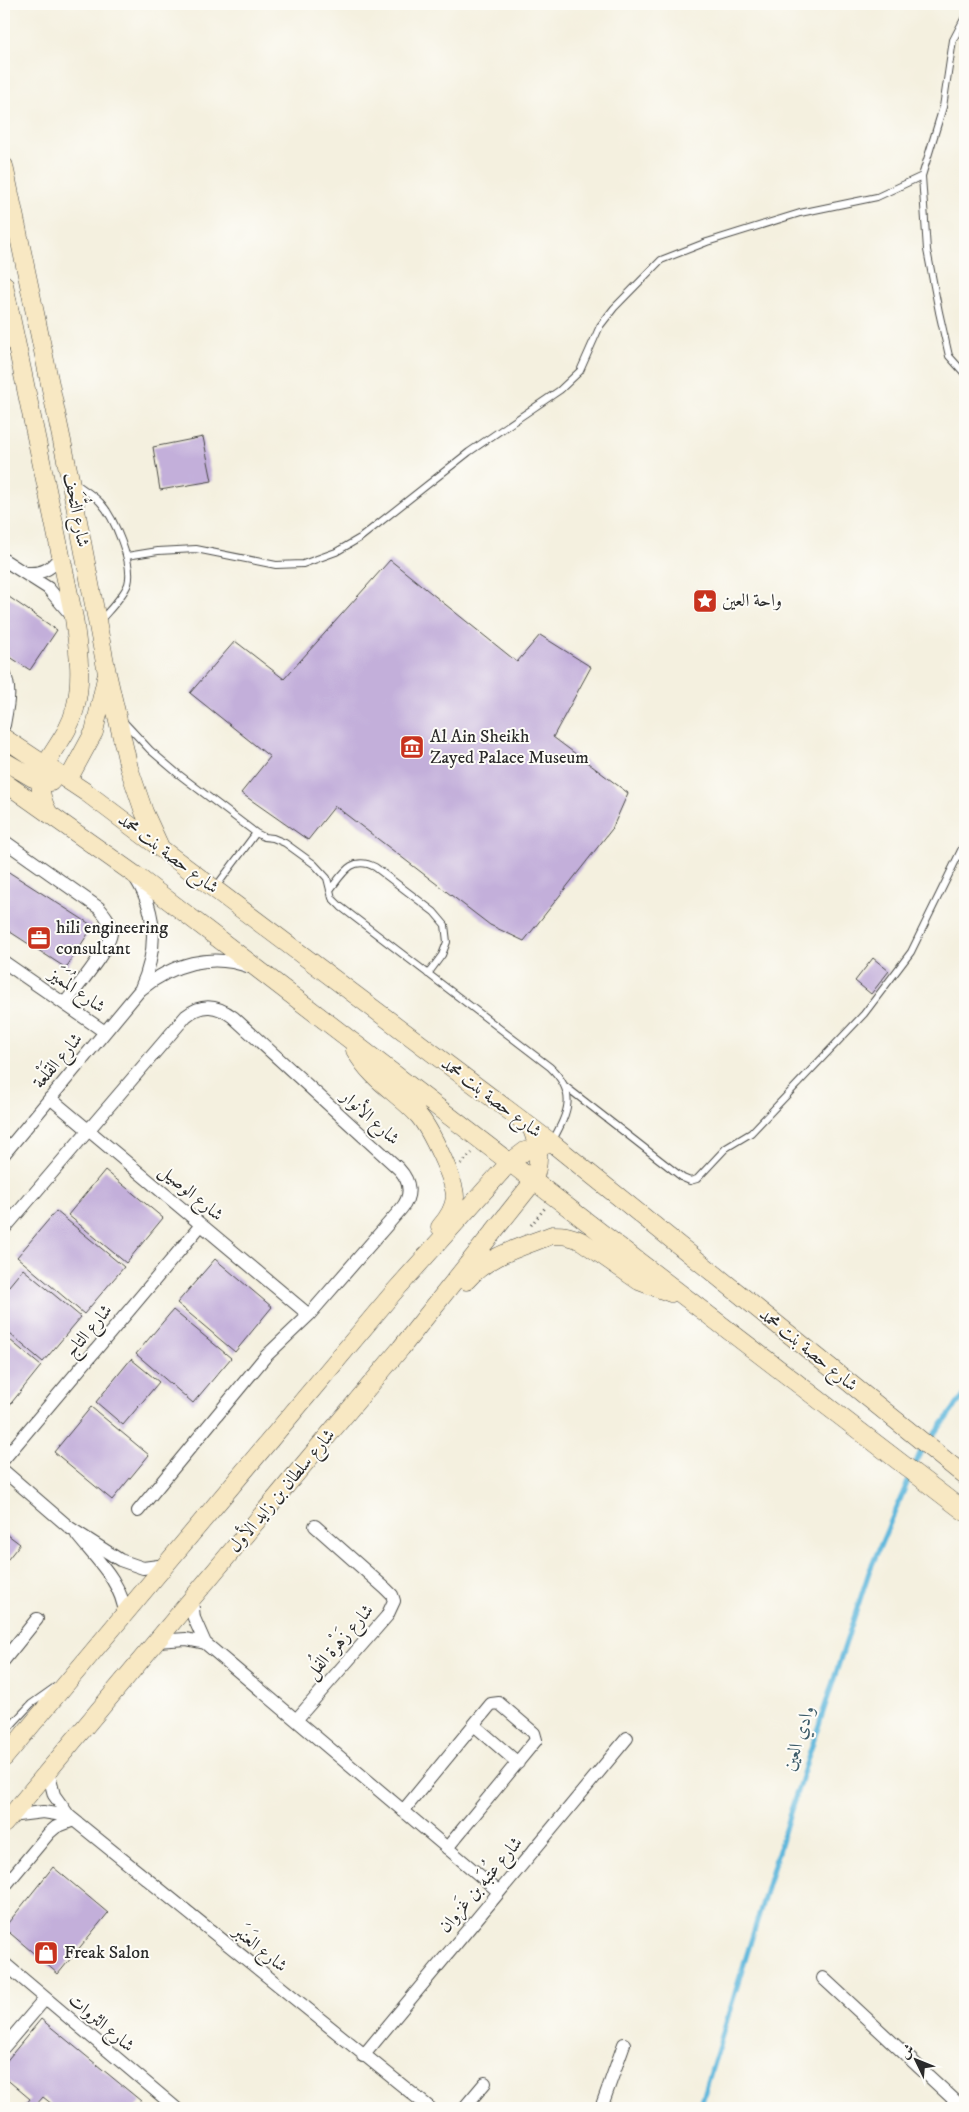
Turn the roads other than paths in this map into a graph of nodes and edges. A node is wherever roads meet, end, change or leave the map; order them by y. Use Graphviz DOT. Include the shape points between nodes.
graph roads {
  1 [pos="965,17"];
  2 [pos="4,166"];
  3 [pos="922,176"];
  4 [pos="4,284"];
  5 [pos="965,374"];
  6 [pos="70,479"];
  7 [pos="60,556"];
  8 [pos="127,556"];
  9 [pos="4,560"];
  10 [pos="27,573"];
  11 [pos="74,618"];
  12 [pos="97,624"];
  13 [pos="4,673"];
  14 [pos="107,673"];
  15 [pos="118,716"];
  16 [pos="4,725"];
  17 [pos="4,738"];
  18 [pos="4,762"];
  19 [pos="43,773"];
  20 [pos="68,780"];
  21 [pos="4,782"];
  22 [pos="48,814"];
  23 [pos="256,833"];
  24 [pos="4,841"];
  25 [pos="965,842"];
  26 [pos="161,850"];
  27 [pos="134,874"];
  28 [pos="215,888"];
  29 [pos="330,890"];
  30 [pos="4,962"];
  31 [pos="261,971"];
  32 [pos="428,974"];
  33 [pos="140,990"];
  34 [pos="65,1003"];
  35 [pos="105,1032"];
  36 [pos="350,1040"];
  37 [pos="564,1086"];
  38 [pos="50,1098"];
  39 [pos="89,1131"];
  40 [pos="545,1145"];
  41 [pos="4,1154"];
  42 [pos="508,1163"];
  43 [pos="534,1182"];
  44 [pos="201,1225"];
  45 [pos="4,1229"];
  46 [pos="393,1293"];
  47 [pos="686,1297"];
  48 [pos="309,1315"];
  49 [pos="401,1348"];
  50 [pos="4,1459"];
  51 [pos="4,1471"];
  52 [pos="965,1476"];
  53 [pos="138,1511"];
  54 [pos="965,1512"];
  55 [pos="315,1526"];
  56 [pos="70,1528"];
  57 [pos="167,1565"];
  58 [pos="192,1600"];
  59 [pos="125,1614"];
  60 [pos="37,1619"];
  61 [pos="157,1641"];
  62 [pos="205,1643"];
  63 [pos="4,1660"];
  64 [pos="69,1680"];
  65 [pos="296,1720"];
  66 [pos="474,1725"];
  67 [pos="4,1733"];
  68 [pos="627,1738"];
  69 [pos="4,1758"];
  70 [pos="518,1763"];
  71 [pos="48,1771"];
  72 [pos="404,1811"];
  73 [pos="71,1818"];
  74 [pos="7,1820"];
  75 [pos="447,1848"];
  76 [pos="4,1887"];
  77 [pos="498,1891"];
  78 [pos="4,1963"];
  79 [pos="823,1978"];
  80 [pos="45,1999"];
  81 [pos="624,2044"];
  82 [pos="4,2047"];
  83 [pos="363,2056"];
  84 [pos="485,2083"];
  85 [pos="176,2108"];
  86 [pos="430,2108"];
  87 [pos="464,2108"];
  88 [pos="601,2108"];
  89 [pos="963,2108"];
  1 -- 3 [label="lane" via="953,40 944,107"];
  2 -- 6 [label="main road, شارع التُّحَف"];
  3 -- 5 [label="lane" via="927,250 940,312 950,356"];
  3 -- 8 [label="lane" via="877,198 800,213 662,260 614,308 600,326 580,371 560,390 468,452 360,538 336,552 303,564 276,565 196,549"];
  4 -- 7 [label="main road, شارع التُّحَف"];
  6 -- 8 [label="lane" via="106,509"];
  6 -- 12 [label="main road, شارع التُّحَف"];
  7 -- 10 [label="street" via="43,572"];
  7 -- 11 [label="main road, شارع التُّحَف"];
  8 -- 12 [label="lane" via="130,574 127,586"];
  9 -- 10 [label="street"];
  10 -- 11 [label="street" via="48,588"];
  11 -- 19 [label="main road, شارع التُّحَف" via="80,657 77,703"];
  12 -- 14 [label="main road, شارع التُّحَف"];
  13 -- 16 [label="street" via="8,696"];
  14 -- 15 [label="main road, شارع التُّحَف"];
  14 -- 20 [label="main road" via="94,732"];
  15 -- 23 [label="lane" via="177,773"];
  15 -- 26 [label="main road, شارع التُّحَف" via="134,786"];
  17 -- 19 [label="main road, شارع حصة بنت محمد"];
  18 -- 19 [label="main road" via="24,774"];
  19 -- 20 [label="main road, شارع حصة بنت محمد"];
  19 -- 22 [label="main road" via="41,797"];
  20 -- 26 [label="main road, شارع حصة بنت محمد"];
  21 -- 22 [label="main road, شارع حصة بنت محمد"];
  22 -- 27 [label="main road, شارع حصة بنت محمد"];
  23 -- 28 [label="lane"];
  23 -- 29 [label="lane" via="285,843 314,864 327,878"];
  24 -- 34 [label="street" via="99,908 108,920 111,933 106,946"];
  25 -- 37 [label="lane" via="911,952 864,1014 750,1133 726,1148 697,1179 683,1178"];
  26 -- 28 [label="main road, شارع حصة بنت محمد"];
  27 -- 31 [label="main road, شارع حصة بنت محمد"];
  27 -- 33 [label="street, شارع القَلْعة" via="147,901 153,931 150,962"];
  28 -- 40 [label="main road, شارع حصة بنت محمد" via="531,1127"];
  29 -- 32 [label="lane" via="332,898 341,907"];
  29 -- 32 [label="lane" via="344,870 366,862 434,912 445,925 447,942"];
  30 -- 34 [label="street, شارع المُمَيَز"];
  31 -- 33 [label="street, شارع القَلْعة" via="226,961 198,962 171,969"];
  31 -- 36 [label="main road, شارع حصة بنت محمد"];
  32 -- 37 [label="lane" via="550,1067 562,1079"];
  33 -- 35 [label="street, شارع القَلْعة"];
  34 -- 35 [label="street, شارع المُمَيَز"];
  35 -- 38 [label="street, شارع القَلْعة"];
  36 -- 42 [label="main road, شارع حصة بنت محمد"];
  36 -- 46 [label="main road" via="376,1079 423,1122 433,1138 455,1196 450,1214 413,1257"];
  37 -- 40 [label="lane" via="567,1114"];
  38 -- 39 [label="street, شارع الوصيل"];
  38 -- 41 [label="street, شارع القَلْعة"];
  39 -- 44 [label="street, شارع الوصيل"];
  39 -- 45 [label="street, شارع الأنوار"];
  39 -- 48 [label="street, شارع الأنوار" via="192,1010 212,1006 232,1017 399,1169 408,1181 406,1204"];
  40 -- 42 [label="main road" via="519,1154"];
  40 -- 43 [label="main road, شارع سلطان بن زايد الأول"];
  40 -- 52 [label="main road, شارع حصة بنت محمد"];
  42 -- 43 [label="main road, شارع حصة بنت محمد"];
  42 -- 46 [label="main road"];
  43 -- 47 [label="main road, شارع حصة بنت محمد"];
  43 -- 49 [label="main road, شارع سلطان بن زايد الأول"];
  44 -- 48 [label="street, شارع الوصيل"];
  44 -- 50 [label="street, شارع التاج"];
  46 -- 57 [label="main road"];
  47 -- 49 [label="main road" via="639,1281 573,1237 552,1235 502,1254 481,1266"];
  47 -- 54 [label="main road, شارع حصة بنت محمد"];
  48 -- 53 [label="street, شارع الأنوار" via="265,1357"];
  49 -- 58 [label="main road, شارع سلطان بن زايد الأول"];
  51 -- 56 [label="street"];
  55 -- 65 [label="street, شارع زَهْرة الفُل" via="386,1588 394,1601 387,1616"];
  56 -- 57 [label="street" via="131,1565 149,1568"];
  56 -- 59 [label="street" via="115,1583"];
  57 -- 59 [label="main road"];
  58 -- 61 [label="main road, شارع سلطان بن زايد الأول"];
  58 -- 62 [label="street" via="194,1618"];
  59 -- 64 [label="main road"];
  60 -- 63 [label="street"];
  61 -- 62 [label="street" via="186,1639"];
  61 -- 71 [label="main road, شارع سلطان بن زايد الأول"];
  62 -- 65 [label="street"];
  64 -- 67 [label="lane" via="31,1704"];
  64 -- 69 [label="main road"];
  65 -- 72 [label="street"];
  66 -- 70 [label="street"];
  66 -- 70 [label="street" via="491,1704 496,1703 527,1727 536,1740"];
  66 -- 72 [label="street"];
  68 -- 77 [label="street, شارع عُتبَه بن غَزوان"];
  70 -- 75 [label="street"];
  71 -- 73 [label="street, شارع العَنبَر" via="54,1795"];
  71 -- 74 [label="main road, شارع سلطان بن زايد الأول"];
  72 -- 75 [label="street"];
  73 -- 74 [label="street" via="43,1812"];
  73 -- 76 [label="street" via="49,1833"];
  73 -- 83 [label="street, شارع العَنبَر"];
  75 -- 77 [label="street"];
  77 -- 83 [label="street, شارع عُتبَه بن غَزوان"];
  78 -- 80 [label="street, شارع الثروات"];
  79 -- 89 [label="street"];
  80 -- 82 [label="street"];
  80 -- 85 [label="street, شارع الثروات"];
  81 -- 88 [label="street"];
  83 -- 86 [label="street, شارع العَنبَر"];
  84 -- 87 [label="street"];
}
